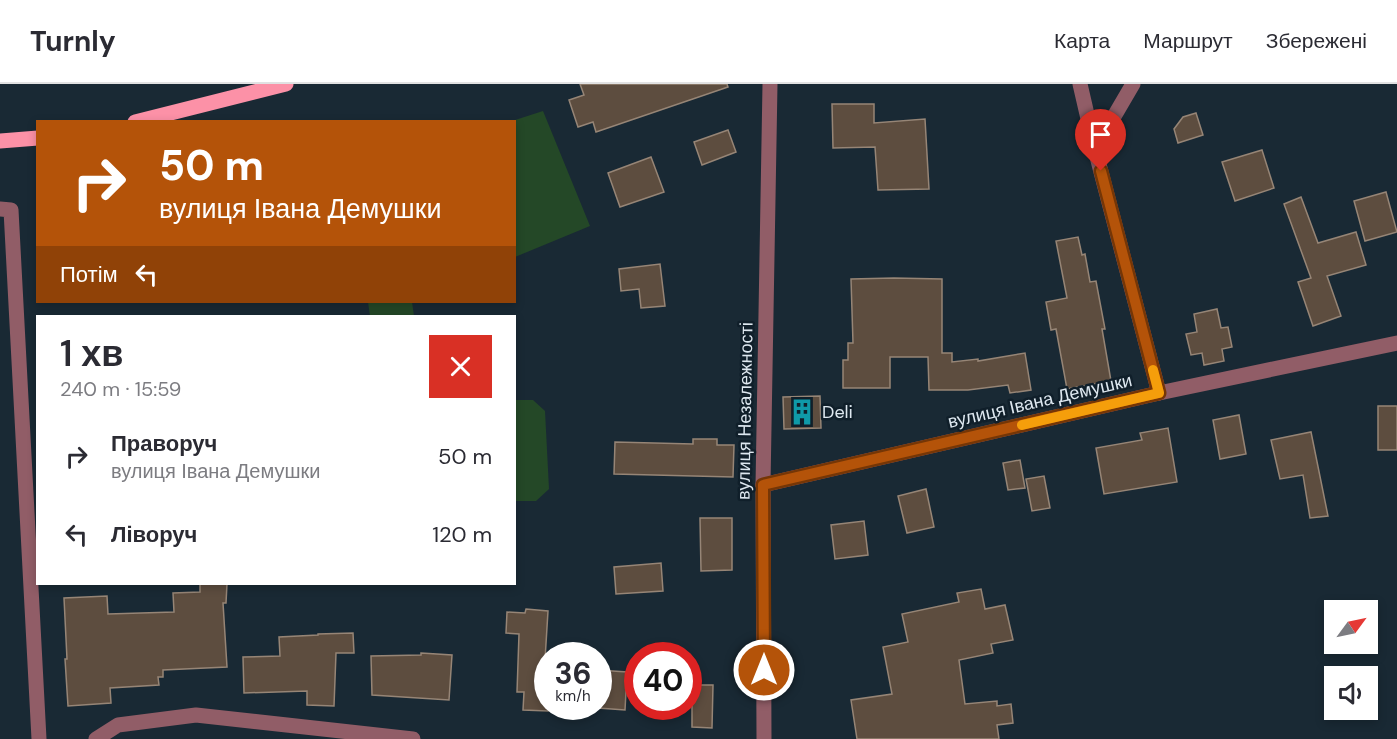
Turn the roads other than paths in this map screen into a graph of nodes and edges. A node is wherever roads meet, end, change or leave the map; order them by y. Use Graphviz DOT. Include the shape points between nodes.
graph roads {
  1 [pos="286,84"];
  2 [pos="770,84"];
  3 [pos="1080,84"];
  4 [pos="1133,84"];
  5 [pos="143,120"];
  6 [pos="36,138"];
  7 [pos="0,141"];
  8 [pos="1095,149"];
  9 [pos="0,209"];
  10 [pos="1397,343"];
  11 [pos="1159,393"];
  12 [pos="763,485"];
  13 [pos="39,739"];
  14 [pos="96,739"];
  15 [pos="413,739"];
  16 [pos="765,739"];
  1 -- 5 [label="main road"];
  2 -- 12 [label="street, вулиця Незалежності"];
  3 -- 8 [label="street"];
  4 -- 8 [label="street"];
  6 -- 7 [label="main road"];
  8 -- 11 [label="street"];
  9 -- 13 [label="street" via="11,210"];
  10 -- 11 [label="street, вулиця Івана Демушки"];
  11 -- 12 [label="street, вулиця Івана Демушки"];
  12 -- 16 [label="street, вулиця Незалежності"];
  14 -- 15 [label="street" via="118,725 196,716"];
}
